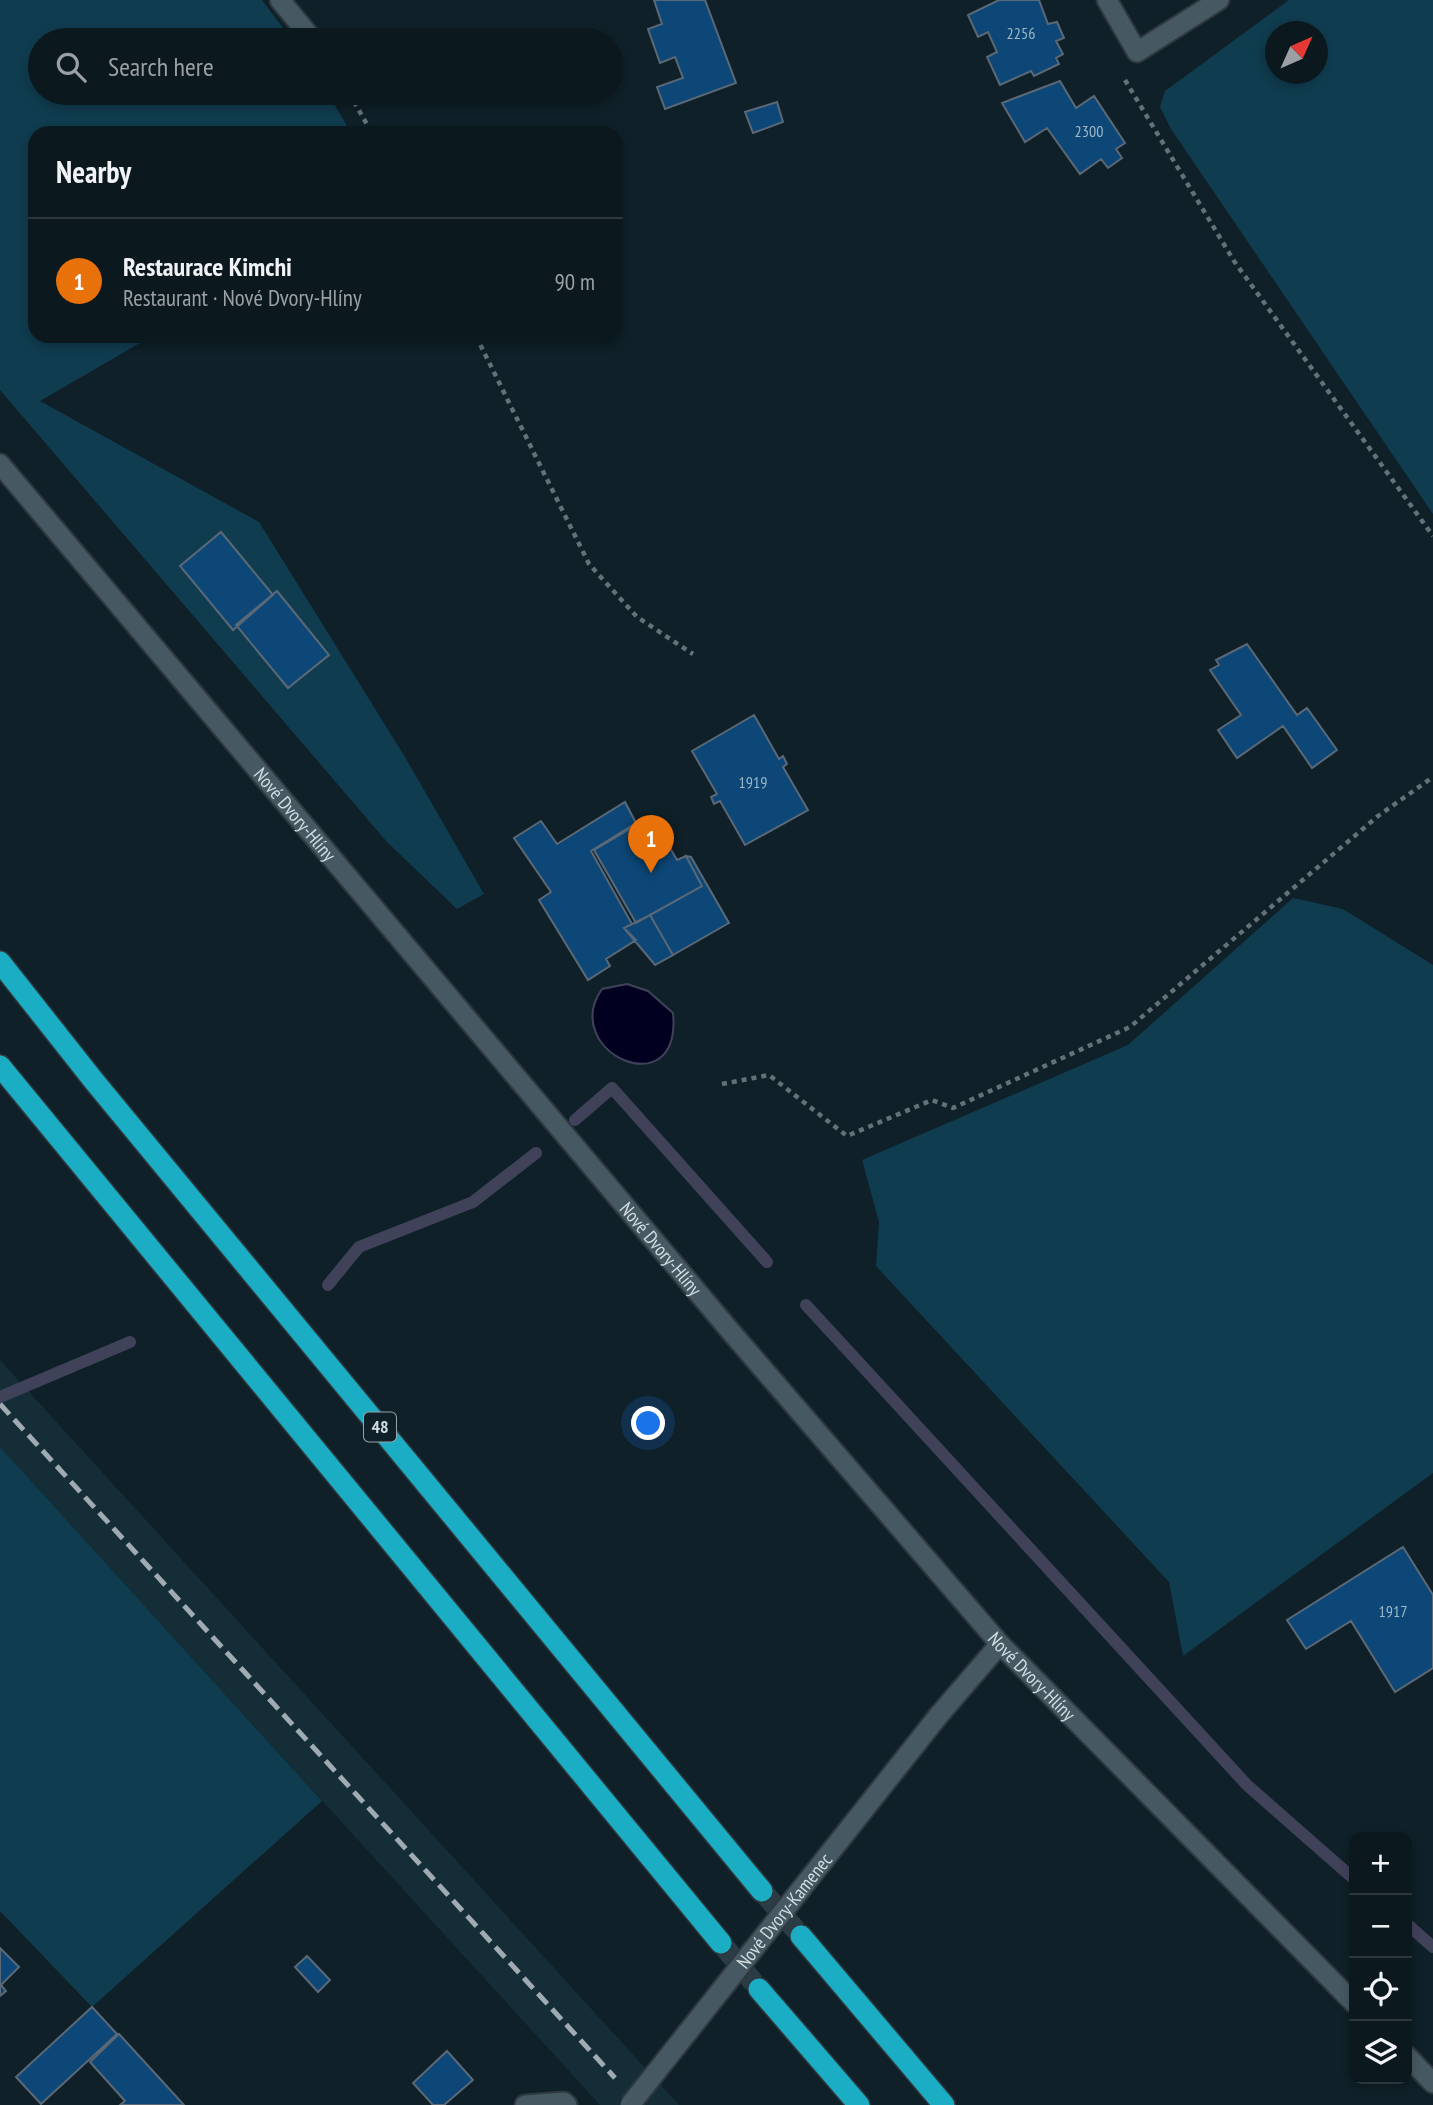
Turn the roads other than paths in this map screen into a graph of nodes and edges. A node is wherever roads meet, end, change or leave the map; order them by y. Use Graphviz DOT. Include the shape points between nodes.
graph roads {
  1 [pos="280,0"];
  2 [pos="1107,0"];
  3 [pos="1219,0"];
  4 [pos="303,28"];
  5 [pos="0,464"];
  6 [pos="0,961"];
  7 [pos="0,1066"];
  8 [pos="1000,1644"];
  9 [pos="762,1891"];
  10 [pos="801,1936"];
  11 [pos="721,1943"];
  12 [pos="759,1989"];
  13 [pos="1349,1998"];
  14 [pos="1412,2061"];
  15 [pos="1433,2083"];
  16 [pos="525,2105"];
  17 [pos="567,2105"];
  18 [pos="630,2105"];
  19 [pos="859,2105"];
  20 [pos="944,2105"];
  1 -- 4 [label="street"];
  2 -- 3 [label="street" via="1137,52"];
  5 -- 8 [label="street, Nové Dvory-Hlíny"];
  6 -- 9 [label="highway, 48"];
  7 -- 11 [label="highway"];
  8 -- 13 [label="street, Nové Dvory-Hlíny"];
  8 -- 18 [label="street, Nové Dvory-Kamenec, bridge"];
  10 -- 20 [label="highway"];
  12 -- 19 [label="highway"];
  14 -- 15 [label="street"];
  16 -- 17 [label="street"];
}
